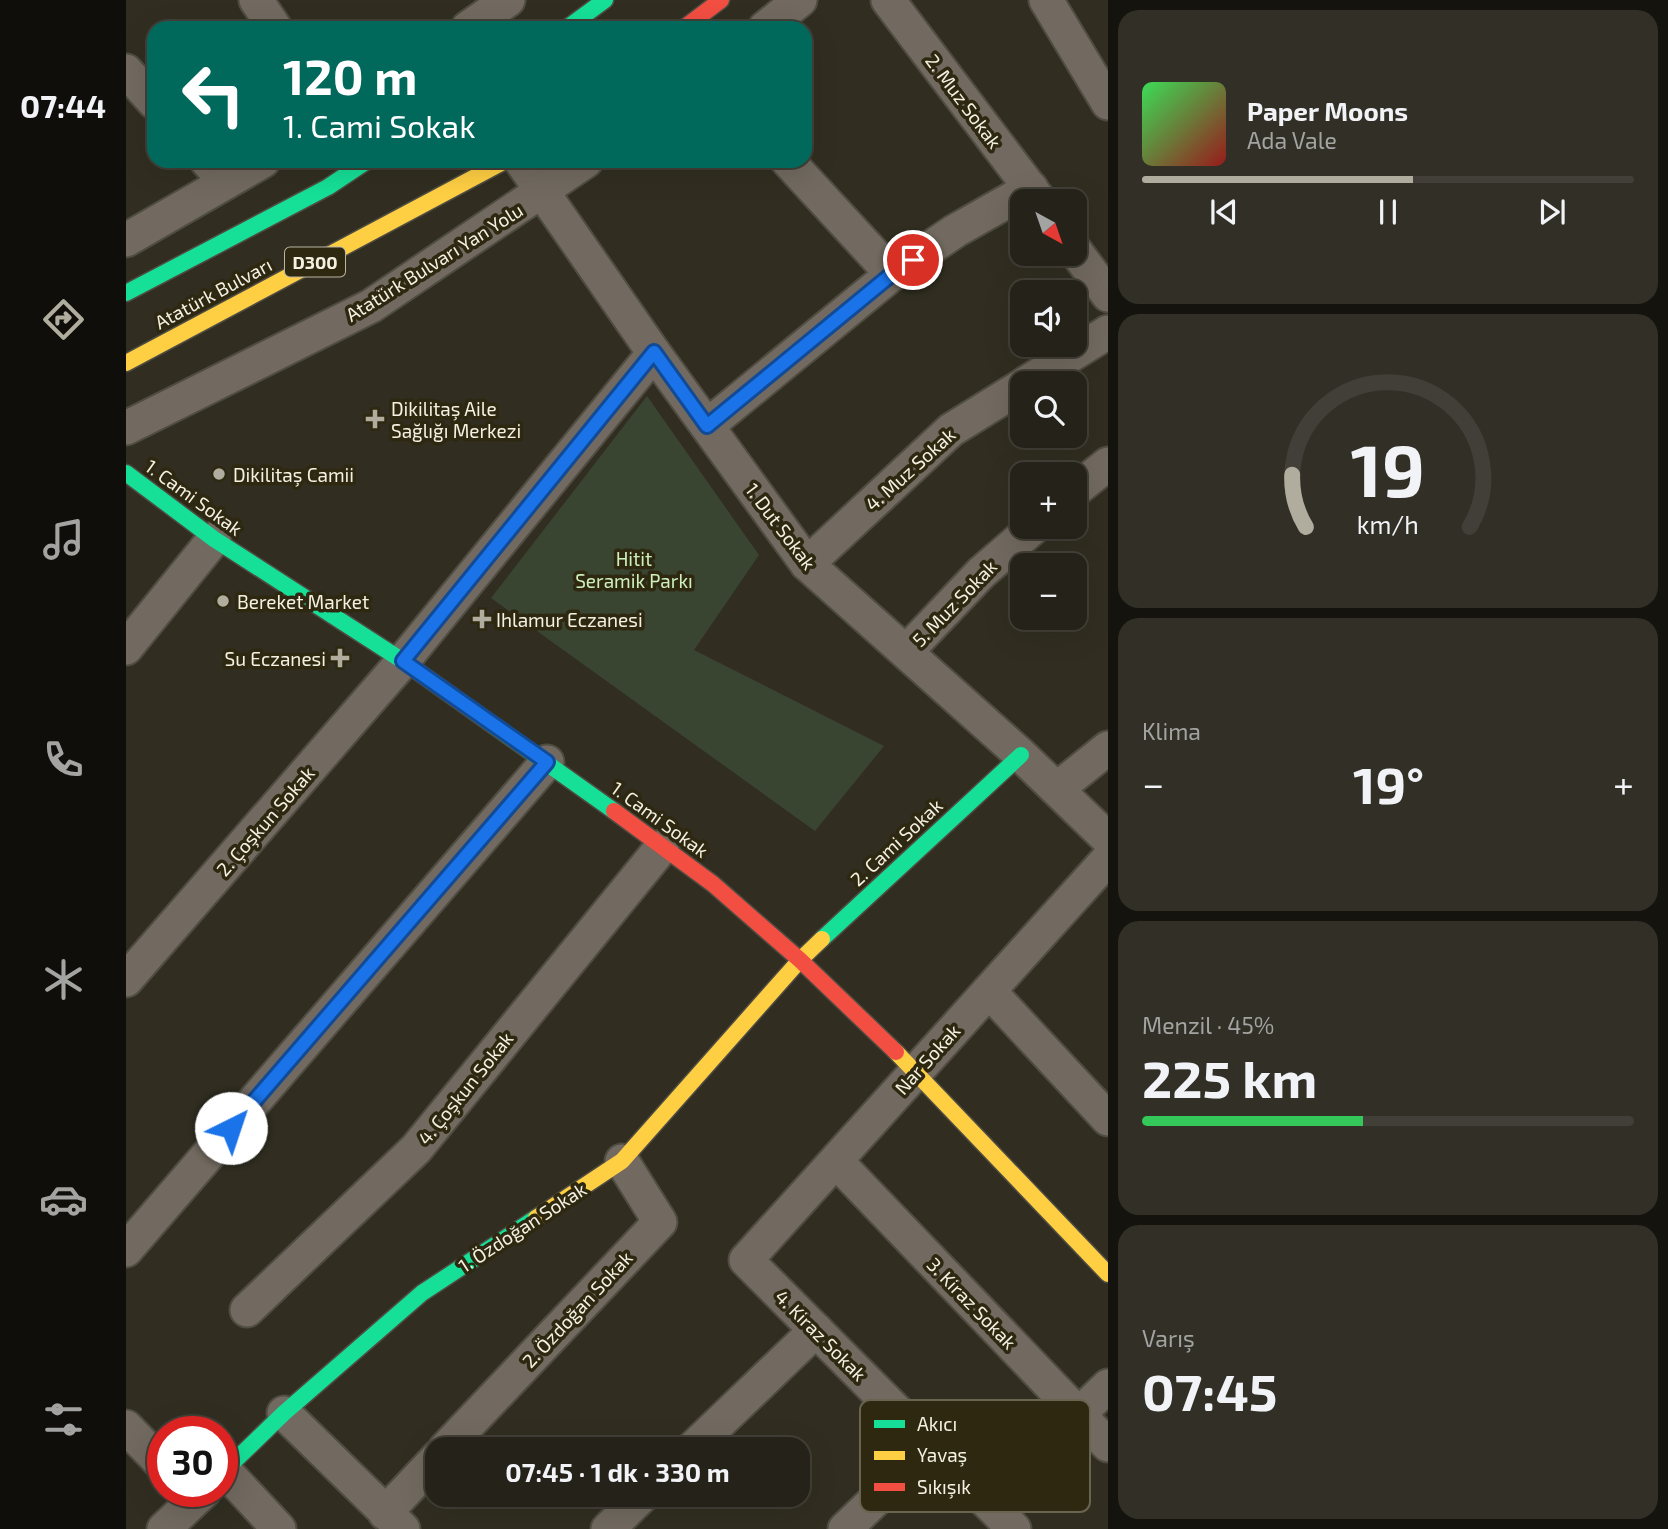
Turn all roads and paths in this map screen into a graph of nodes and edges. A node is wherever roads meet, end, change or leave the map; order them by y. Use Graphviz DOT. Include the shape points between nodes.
graph roads {
  1 [pos="256,0"];
  2 [pos="508,0"];
  3 [pos="605,0"];
  4 [pos="721,0"];
  5 [pos="800,0"];
  6 [pos="888,0"];
  7 [pos="1046,0"];
  8 [pos="270,21"];
  9 [pos="478,21"];
  10 [pos="576,21"];
  11 [pos="693,21"];
  12 [pos="774,21"];
  13 [pos="126,71"];
  14 [pos="147,94"];
  15 [pos="1108,103"];
  16 [pos="233,168"];
  17 [pos="356,168"];
  18 [pos="492,168"];
  19 [pos="526,168"];
  20 [pos="576,168"];
  21 [pos="794,168"];
  22 [pos="216,172"];
  23 [pos="1031,189"];
  24 [pos="543,191"];
  25 [pos="1010,207"];
  26 [pos="126,240"];
  27 [pos="1087,266"];
  28 [pos="892,274"];
  29 [pos="126,292"];
  30 [pos="1107,293"];
  31 [pos="1108,332"];
  32 [pos="654,352"];
  33 [pos="126,363"];
  34 [pos="1045,371"];
  35 [pos="1010,393"];
  36 [pos="707,426"];
  37 [pos="126,428"];
  38 [pos="1108,464"];
  39 [pos="126,473"];
  40 [pos="1087,481"];
  41 [pos="214,539"];
  42 [pos="1020,539"];
  43 [pos="807,564"];
  44 [pos="126,649"];
  45 [pos="906,652"];
  46 [pos="403,661"];
  47 [pos="1108,748"];
  48 [pos="1021,755"];
  49 [pos="547,762"];
  50 [pos="1057,789"];
  51 [pos="1108,839"];
  52 [pos="662,847"];
  53 [pos="1108,859"];
  54 [pos="800,960"];
  55 [pos="126,981"];
  56 [pos="989,991"];
  57 [pos="916,1071"];
  58 [pos="1108,1119"];
  59 [pos="622,1161"];
  60 [pos="836,1161"];
  61 [pos="126,1250"];
  62 [pos="746,1260"];
  63 [pos="1108,1274"];
  64 [pos="247,1310"];
  65 [pos="816,1330"];
  66 [pos="1108,1386"];
  67 [pos="885,1400"];
  68 [pos="1065,1400"];
  69 [pos="1090,1404"];
  70 [pos="284,1413"];
  71 [pos="1090,1426"];
  72 [pos="126,1427"];
  73 [pos="456,1437"];
  74 [pos="705,1437"];
  75 [pos="1108,1445"];
  76 [pos="147,1449"];
  77 [pos="238,1456"];
  78 [pos="425,1476"];
  79 [pos="238,1504"];
  80 [pos="186,1507"];
  81 [pos="631,1507"];
  82 [pos="863,1512"];
  83 [pos="997,1512"];
  84 [pos="394,1521"];
  85 [pos="164,1529"];
  86 [pos="279,1529"];
  87 [pos="608,1529"];
  88 [pos="845,1529"];
  89 [pos="1014,1529"];
  1 -- 8 [label="street"];
  2 -- 9 [label="street"];
  3 -- 10 [label="main road"];
  4 -- 11 [label="main road"];
  5 -- 12 [label="street"];
  6 -- 23 [label="street, 2. Muz Sokak"];
  7 -- 15 [label="street"];
  13 -- 14 [label="street"];
  16 -- 22 [label="street"];
  17 -- 29 [label="main road"];
  18 -- 33 [label="main road, Atatürk Bulvarı / D300"];
  19 -- 24 [label="street, 1. Dut Sokak"];
  20 -- 24 [label="street, Atatürk Bulvarı Yan Yolu"];
  21 -- 28 [label="street"];
  22 -- 26 [label="street"];
  24 -- 32 [label="street, 1. Dut Sokak"];
  24 -- 37 [label="street, Atatürk Bulvarı Yan Yolu" via="371,306"];
  25 -- 28 [label="street" via="955,231"];
  27 -- 30 [label="street"];
  28 -- 36 [label="street"];
  31 -- 34 [label="street, 4. Muz Sokak"];
  32 -- 36 [label="street, 1. Dut Sokak"];
  32 -- 46 [label="street, 2. Çoşkun Sokak"];
  35 -- 43 [label="street, 4. Muz Sokak" via="951,430"];
  36 -- 43 [label="street, 1. Dut Sokak"];
  38 -- 40 [label="street"];
  39 -- 41 [label="main road, 1. Cami Sokak"];
  41 -- 44 [label="street"];
  41 -- 46 [label="main road, 1. Cami Sokak"];
  42 -- 45 [label="street, 5. Muz Sokak"];
  43 -- 45 [label="street, 1. Dut Sokak"];
  45 -- 48 [label="street, 1. Dut Sokak"];
  46 -- 49 [label="main road, 1. Cami Sokak"];
  46 -- 55 [label="street, 2. Çoşkun Sokak"];
  47 -- 50 [label="street"];
  48 -- 50 [label="street, 1. Dut Sokak"];
  48 -- 54 [label="main road, 2. Cami Sokak"];
  49 -- 52 [label="main road, 1. Cami Sokak"];
  49 -- 61 [label="street"];
  50 -- 51 [label="street, 1. Dut Sokak"];
  52 -- 54 [label="main road, 1. Cami Sokak" via="713,884"];
  52 -- 64 [label="street, 4. Çoşkun Sokak" via="416,1149"];
  53 -- 56 [label="street, Nar Sokak"];
  54 -- 57 [label="main road, 1. Cami Sokak"];
  54 -- 59 [label="main road, 1. Özdoğan Sokak"];
  56 -- 57 [label="street, Nar Sokak"];
  56 -- 58 [label="street"];
  57 -- 60 [label="street, Nar Sokak"];
  57 -- 63 [label="main road, 1. Cami Sokak"];
  59 -- 70 [label="main road, 1. Özdoğan Sokak" via="422,1293"];
  59 -- 73 [label="street, 2. Özdoğan Sokak" via="660,1222"];
  60 -- 62 [label="street, Nar Sokak"];
  60 -- 68 [label="street, 3. Kiraz Sokak"];
  62 -- 65 [label="street, 4. Kiraz Sokak"];
  65 -- 67 [label="street, 4. Kiraz Sokak"];
  65 -- 74 [label="street"];
  66 -- 69 [label="street"];
  70 -- 77 [label="main road, 1. Özdoğan Sokak"];
  70 -- 84 [label="street"];
  71 -- 75 [label="street, 3. Kiraz Sokak"];
  72 -- 76 [label="street"];
  78 -- 84 [label="street"];
  79 -- 86 [label="street"];
  80 -- 85 [label="street, 1. Özdoğan Sokak"];
  81 -- 87 [label="street"];
  82 -- 88 [label="street"];
  83 -- 89 [label="street, 4. Kiraz Sokak"];
}
